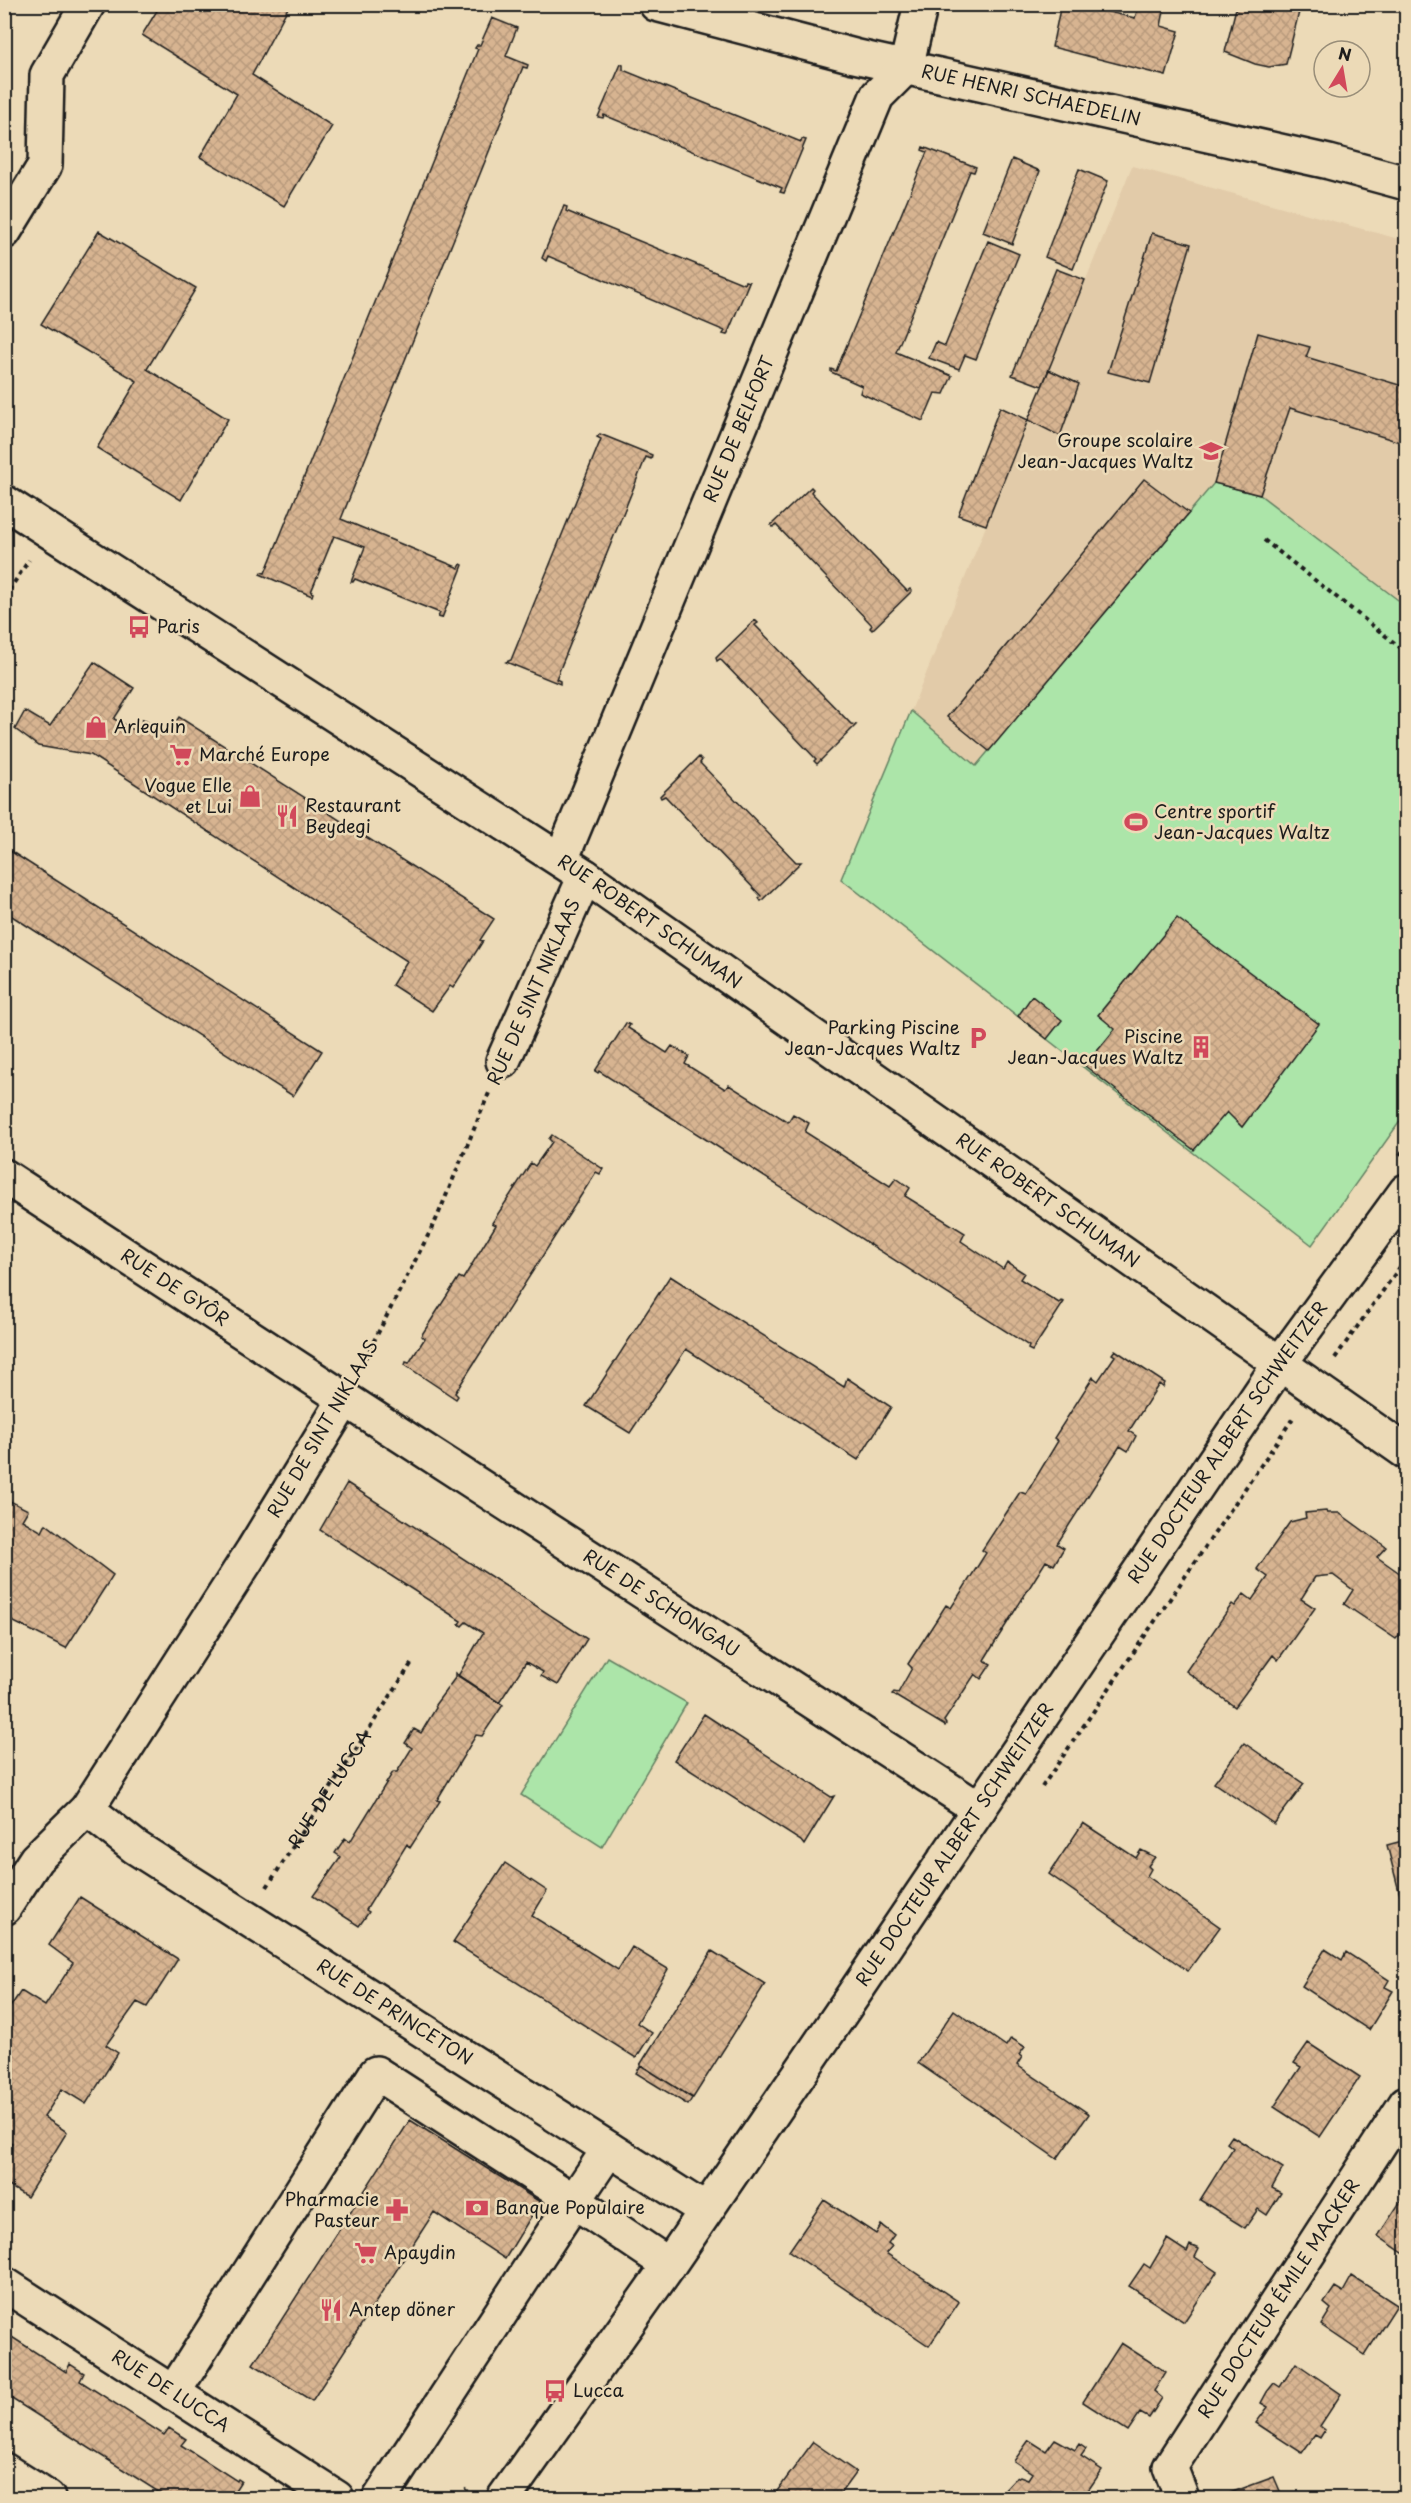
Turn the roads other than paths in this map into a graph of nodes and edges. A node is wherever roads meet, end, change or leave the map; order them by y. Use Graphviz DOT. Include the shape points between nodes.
graph roads {
  1 [pos="88,4"];
  2 [pos="656,4"];
  3 [pos="921,4"];
  4 [pos="906,67"];
  5 [pos="1407,183"];
  6 [pos="4,232"];
  7 [pos="5,504"];
  8 [pos="573,868"];
  9 [pos="503,1061"];
  10 [pos="4,1176"];
  11 [pos="1407,1191"];
  12 [pos="1281,1362"];
  13 [pos="345,1399"];
  14 [pos="1407,1452"];
  15 [pos="87,1809"];
  16 [pos="979,1809"];
  17 [pos="4,1908"];
  18 [pos="1407,2103"];
  19 [pos="609,2149"];
  20 [pos="574,2201"];
  21 [pos="705,2210"];
  22 [pos="669,2265"];
  23 [pos="4,2283"];
  24 [pos="173,2393"];
  25 [pos="4,2470"];
  26 [pos="48,2499"];
  27 [pos="337,2499"];
  28 [pos="380,2499"];
  29 [pos="504,2499"];
  30 [pos="1182,2499"];
  1 -- 6 [label="street" via="47,75 45,165"];
  2 -- 4 [label="street, RUE HENRI SCHAEDELIN"];
  3 -- 4 [label="street"];
  4 -- 5 [label="street, RUE HENRI SCHAEDELIN" via="1318,159"];
  4 -- 8 [label="street, RUE DE BELFORT" via="877,96"];
  7 -- 8 [label="street, RUE ROBERT SCHUMAN"];
  8 -- 9 [label="street, RUE DE SINT NIKLAAS"];
  8 -- 12 [label="street, RUE ROBERT SCHUMAN" via="1236,1335"];
  10 -- 13 [label="street, RUE DE GYÔR"];
  11 -- 12 [label="street, RUE DOCTEUR ALBERT SCHWEITZER"];
  12 -- 14 [label="street, RUE ROBERT SCHUMAN"];
  12 -- 16 [label="street, RUE DOCTEUR ALBERT SCHWEITZER"];
  13 -- 15 [label="street, RUE DE SINT NIKLAAS"];
  13 -- 16 [label="street, RUE DE SCHONGAU"];
  15 -- 17 [label="street, RUE DE SINT NIKLAAS" via="36,1858"];
  15 -- 19 [label="street, RUE DE PRINCETON" via="135,1846"];
  16 -- 21 [label="street, RUE DOCTEUR ALBERT SCHWEITZER"];
  18 -- 30 [label="street, RUE DOCTEUR ÉMILE MACKER" via="1170,2468"];
  19 -- 20 [label="street"];
  19 -- 21 [label="street, RUE DE PRINCETON"];
  20 -- 22 [label="street"];
  20 -- 24 [label="street" via="376,2073"];
  20 -- 28 [label="street"];
  21 -- 22 [label="street, RUE DOCTEUR ALBERT SCHWEITZER"];
  22 -- 29 [label="street, RUE DOCTEUR ALBERT SCHWEITZER"];
  23 -- 24 [label="street, RUE DE LUCCA"];
  24 -- 27 [label="street, RUE DE LUCCA"];
  25 -- 26 [label="street"];
}
